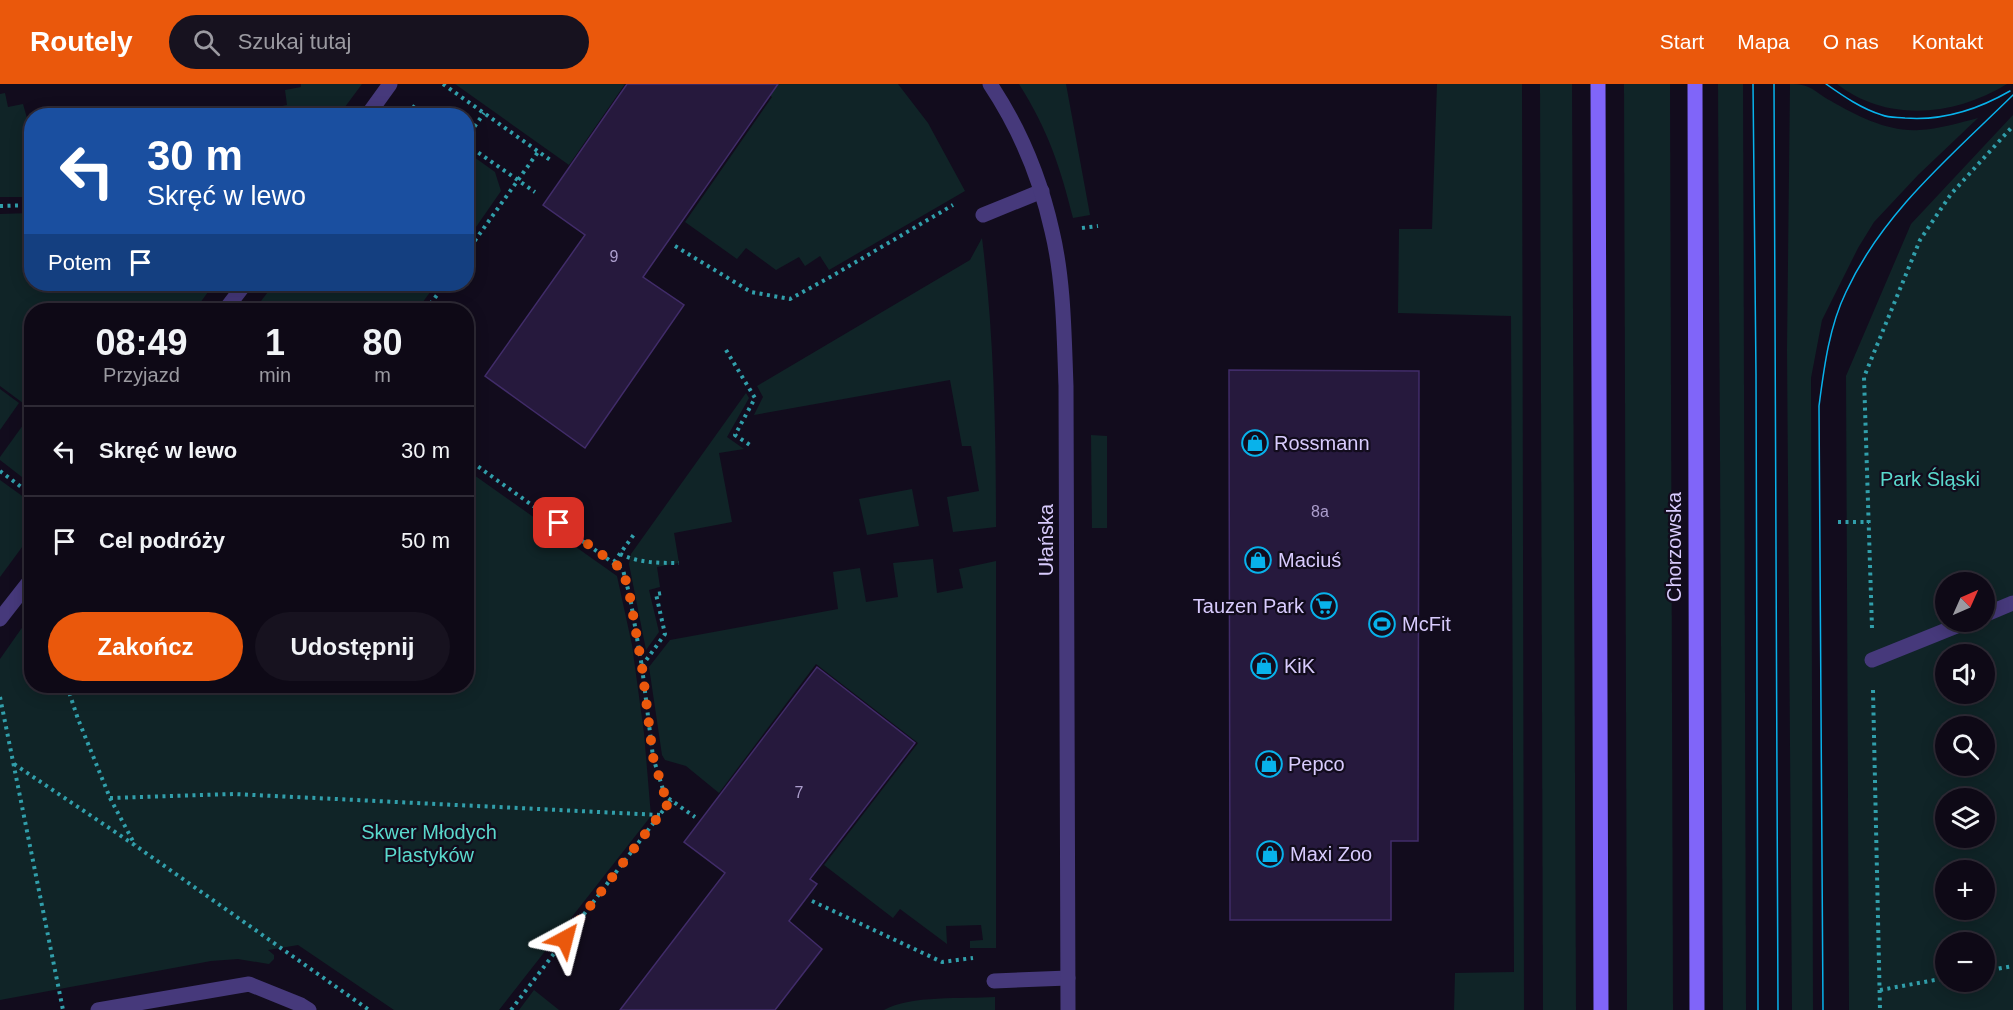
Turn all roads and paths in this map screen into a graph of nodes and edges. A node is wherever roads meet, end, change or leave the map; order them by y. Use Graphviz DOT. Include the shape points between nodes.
graph roads {
  1 [pos="390,84"];
  2 [pos="443,84"];
  3 [pos="990,84"];
  4 [pos="1598,84"];
  5 [pos="1695,84"];
  6 [pos="373,108"];
  7 [pos="484,113"];
  8 [pos="2013,126"];
  9 [pos="474,127"];
  10 [pos="474,150"];
  11 [pos="538,152"];
  12 [pos="553,162"];
  13 [pos="518,180"];
  14 [pos="1042,191"];
  15 [pos="535,192"];
  16 [pos="957,202"];
  17 [pos="0,206"];
  18 [pos="24,206"];
  19 [pos="983,215"];
  20 [pos="1098,226"];
  21 [pos="1075,230"];
  22 [pos="474,242"];
  23 [pos="675,246"];
  24 [pos="240,291"];
  25 [pos="230,303"];
  26 [pos="726,350"];
  27 [pos="753,447"];
  28 [pos="474,464"];
  29 [pos="0,471"];
  30 [pos="24,489"];
  31 [pos="1838,522"];
  32 [pos="1869,522"];
  33 [pos="635,533"];
  34 [pos="620,554"];
  35 [pos="614,562"];
  36 [pos="679,563"];
  37 [pos="24,588"];
  38 [pos="662,593"];
  39 [pos="2013,603"];
  40 [pos="1995,610"];
  41 [pos="0,619"];
  42 [pos="1942,632"];
  43 [pos="1872,660"];
  44 [pos="642,667"];
  45 [pos="69,693"];
  46 [pos="0,697"];
  47 [pos="14,764"];
  48 [pos="110,798"];
  49 [pos="671,800"];
  50 [pos="660,815"];
  51 [pos="695,817"];
  52 [pos="136,846"];
  53 [pos="812,901"];
  54 [pos="974,958"];
  55 [pos="2013,966"];
  56 [pos="1995,969"];
  57 [pos="1068,978"];
  58 [pos="1935,980"];
  59 [pos="994,981"];
  60 [pos="1880,990"];
  61 [pos="63,1010"];
  62 [pos="98,1010"];
  63 [pos="309,1010"];
  64 [pos="369,1010"];
  65 [pos="511,1010"];
  66 [pos="1068,1010"];
  67 [pos="1601,1010"];
  68 [pos="1697,1010"];
  69 [pos="1880,1010"];
  1 -- 6 [label="street"];
  2 -- 7 [label="path"];
  3 -- 14 [label="street, Ułańska" via="1028,152"];
  4 -- 67 [label="main road"];
  5 -- 68 [label="main road, Chorzowska"];
  7 -- 9 [label="path"];
  7 -- 11 [label="path"];
  8 -- 32 [label="path" via="1951,194 1920,240 1864,377"];
  10 -- 13 [label="path"];
  11 -- 12 [label="path"];
  11 -- 13 [label="path"];
  13 -- 15 [label="path"];
  13 -- 22 [label="path"];
  14 -- 19 [label="street"];
  14 -- 57 [label="street, Ułańska" via="1053,233 1060,287 1066,386"];
  16 -- 23 [label="path" via="790,299 751,292"];
  17 -- 18 [label="path"];
  20 -- 21 [label="path"];
  24 -- 25 [label="street"];
  26 -- 27 [label="path" via="755,398 735,435"];
  28 -- 35 [label="path"];
  29 -- 30 [label="path"];
  31 -- 32 [label="path"];
  32 -- 43 [label="path"];
  33 -- 34 [label="path"];
  34 -- 35 [label="path"];
  34 -- 36 [label="path" via="654,563"];
  35 -- 44 [label="path" via="623,570"];
  37 -- 41 [label="street"];
  38 -- 44 [label="path" via="656,594 665,634"];
  39 -- 40 [label="street"];
  42 -- 43 [label="street"];
  43 -- 60 [label="path"];
  44 -- 49 [label="path" via="653,757 665,796"];
  45 -- 48 [label="path"];
  46 -- 47 [label="path"];
  47 -- 52 [label="path"];
  47 -- 61 [label="path"];
  48 -- 50 [label="path" via="234,794"];
  48 -- 52 [label="path"];
  49 -- 50 [label="path"];
  49 -- 51 [label="path"];
  50 -- 65 [label="path"];
  52 -- 64 [label="path"];
  53 -- 54 [label="path" via="942,962"];
  55 -- 56 [label="path"];
  57 -- 59 [label="street"];
  57 -- 66 [label="street, Ułańska"];
  58 -- 60 [label="path"];
  60 -- 69 [label="path"];
  62 -- 63 [label="street" via="249,984"];
}
